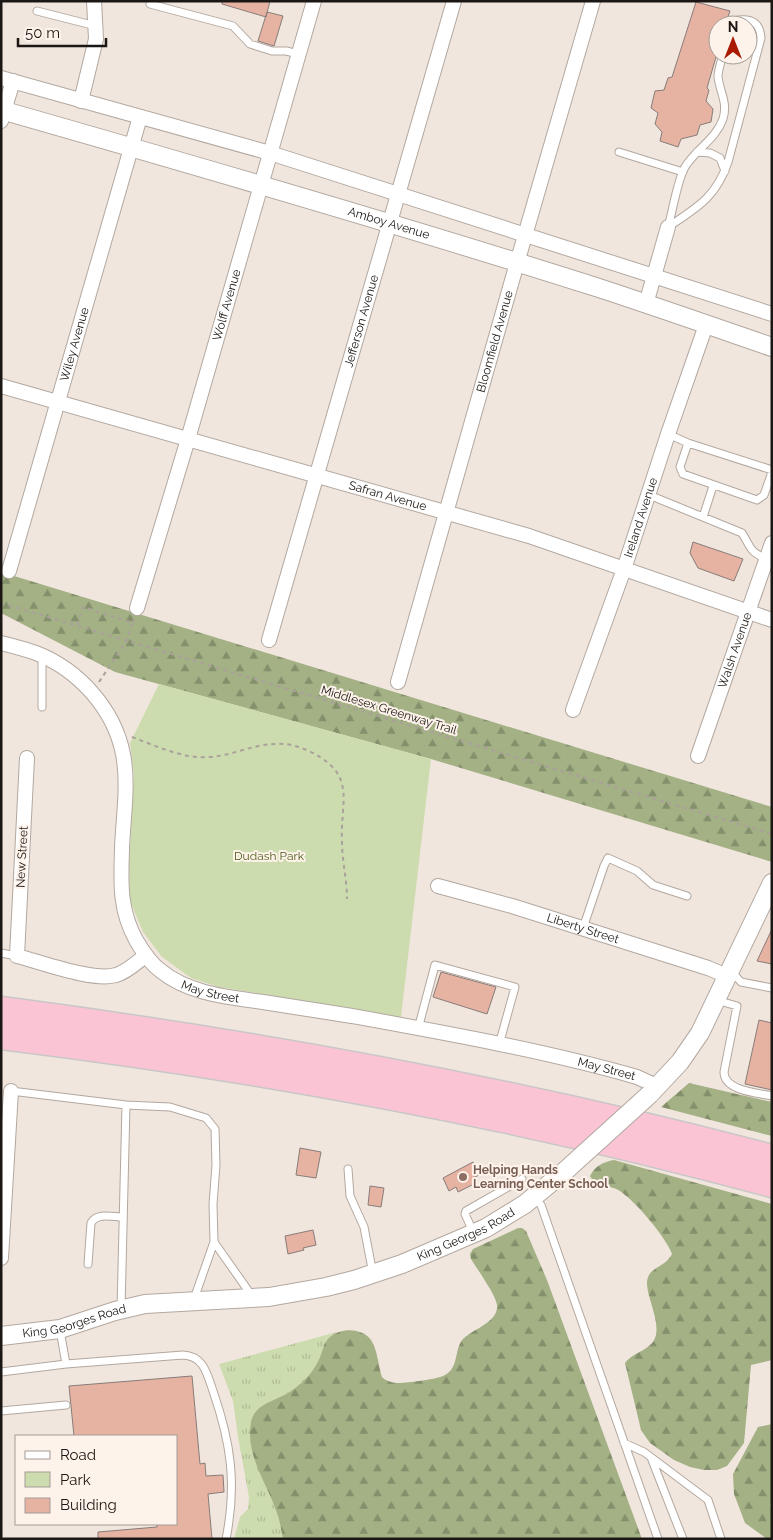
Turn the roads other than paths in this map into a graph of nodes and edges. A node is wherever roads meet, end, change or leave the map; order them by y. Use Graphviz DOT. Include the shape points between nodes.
graph roads {
  1 [pos="94,1"];
  2 [pos="176,1"];
  3 [pos="314,1"];
  4 [pos="454,1"];
  5 [pos="593,1"];
  6 [pos="150,4"];
  7 [pos="173,10"];
  8 [pos="37,11"];
  9 [pos="96,26"];
  10 [pos="758,26"];
  11 [pos="758,49"];
  12 [pos="298,54"];
  13 [pos="721,65"];
  14 [pos="754,65"];
  15 [pos="7,80"];
  16 [pos="82,101"];
  17 [pos="2,114"];
  18 [pos="140,117"];
  19 [pos="132,148"];
  20 [pos="619,152"];
  21 [pos="697,152"];
  22 [pos="270,153"];
  23 [pos="683,172"];
  24 [pos="725,172"];
  25 [pos="261,184"];
  26 [pos="398,194"];
  27 [pos="390,224"];
  28 [pos="668,227"];
  29 [pos="525,235"];
  30 [pos="517,263"];
  31 [pos="654,276"];
  32 [pos="646,304"];
  33 [pos="772,314"];
  34 [pos="706,325"];
  35 [pos="772,347"];
  36 [pos="1,386"];
  37 [pos="57,402"];
  38 [pos="668,434"];
  39 [pos="188,439"];
  40 [pos="688,443"];
  41 [pos="772,471"];
  42 [pos="316,476"];
  43 [pos="713,486"];
  44 [pos="648,495"];
  45 [pos="445,512"];
  46 [pos="703,517"];
  47 [pos="772,543"];
  48 [pos="766,559"];
  49 [pos="624,569"];
  50 [pos="9,572"];
  51 [pos="137,608"];
  52 [pos="748,612"];
  53 [pos="772,620"];
  54 [pos="269,640"];
  55 [pos="1,643"];
  56 [pos="42,656"];
  57 [pos="398,682"];
  58 [pos="42,707"];
  59 [pos="573,710"];
  60 [pos="698,756"];
  61 [pos="27,758"];
  62 [pos="770,885"];
  63 [pos="438,886"];
  64 [pos="687,896"];
  65 [pos="583,928"];
  66 [pos="1,953"];
  67 [pos="17,956"];
  68 [pos="145,956"];
  69 [pos="729,973"];
  70 [pos="772,988"];
  71 [pos="716,1000"];
  72 [pos="1,1010"];
  73 [pos="418,1029"];
  74 [pos="1,1036"];
  75 [pos="499,1045"];
  76 [pos="11,1090"];
  77 [pos="653,1091"];
  78 [pos="772,1096"];
  79 [pos="126,1105"];
  80 [pos="772,1158"];
  81 [pos="348,1169"];
  82 [pos="522,1179"];
  83 [pos="772,1184"];
  84 [pos="534,1197"];
  85 [pos="123,1217"];
  86 [pos="474,1234"];
  87 [pos="214,1242"];
  88 [pos="1,1258"];
  89 [pos="88,1264"];
  90 [pos="374,1274"];
  91 [pos="254,1298"];
  92 [pos="193,1301"];
  93 [pos="121,1309"];
  94 [pos="60,1329"];
  95 [pos="1,1336"];
  96 [pos="66,1364"];
  97 [pos="1,1372"];
  98 [pos="66,1405"];
  99 [pos="1,1411"];
  100 [pos="624,1443"];
  101 [pos="652,1459"];
  102 [pos="226,1539"];
  103 [pos="658,1539"];
  104 [pos="683,1539"];
  105 [pos="721,1539"];
  1 -- 9 [label="street"];
  2 -- 7 [label="lane"];
  3 -- 12 [label="street, Wolff Avenue"];
  4 -- 26 [label="street, Jefferson Avenue"];
  5 -- 29 [label="street, Bloomfield Avenue"];
  6 -- 7 [label="lane"];
  7 -- 12 [label="lane" via="233,26 250,44"];
  8 -- 9 [label="lane"];
  9 -- 16 [label="street" via="96,40"];
  10 -- 11 [label="lane" via="761,38"];
  12 -- 22 [label="street, Wolff Avenue"];
  13 -- 21 [label="lane" via="718,76 724,99 723,116 717,132"];
  14 -- 24 [label="lane"];
  15 -- 16 [label="street"];
  15 -- 17 [label="street"];
  16 -- 18 [label="street"];
  17 -- 19 [label="street, Amboy Avenue"];
  18 -- 19 [label="street, Wiley Avenue"];
  18 -- 22 [label="street"];
  19 -- 25 [label="street, Amboy Avenue"];
  19 -- 37 [label="street, Wiley Avenue"];
  20 -- 23 [label="lane"];
  21 -- 23 [label="lane"];
  21 -- 24 [label="lane" via="720,158"];
  22 -- 25 [label="street, Wolff Avenue"];
  22 -- 26 [label="street"];
  23 -- 28 [label="lane"];
  24 -- 28 [label="lane" via="704,202"];
  25 -- 27 [label="street, Amboy Avenue"];
  25 -- 39 [label="street, Wolff Avenue"];
  26 -- 27 [label="street, Jefferson Avenue"];
  26 -- 29 [label="street"];
  27 -- 30 [label="street, Amboy Avenue"];
  27 -- 42 [label="street, Jefferson Avenue"];
  28 -- 31 [label="street"];
  29 -- 30 [label="street, Bloomfield Avenue"];
  29 -- 31 [label="street"];
  30 -- 32 [label="street, Amboy Avenue"];
  30 -- 45 [label="street, Bloomfield Avenue"];
  31 -- 32 [label="street"];
  31 -- 33 [label="street"];
  32 -- 34 [label="street, Amboy Avenue"];
  34 -- 35 [label="street, Amboy Avenue"];
  34 -- 38 [label="street, Ireland Avenue"];
  36 -- 37 [label="street, Safran Avenue"];
  37 -- 39 [label="street, Safran Avenue"];
  37 -- 50 [label="street, Wiley Avenue"];
  38 -- 40 [label="lane"];
  38 -- 44 [label="street, Ireland Avenue"];
  39 -- 42 [label="street, Safran Avenue"];
  39 -- 51 [label="street, Wolff Avenue"];
  40 -- 41 [label="lane"];
  40 -- 43 [label="lane" via="680,467 682,474"];
  41 -- 43 [label="lane" via="764,495 757,500"];
  42 -- 45 [label="street, Safran Avenue"];
  42 -- 54 [label="street, Jefferson Avenue"];
  43 -- 46 [label="lane"];
  44 -- 46 [label="lane"];
  44 -- 49 [label="street, Ireland Avenue"];
  45 -- 49 [label="street, Safran Avenue"];
  45 -- 57 [label="street, Bloomfield Avenue"];
  46 -- 48 [label="lane" via="742,533 750,549"];
  47 -- 48 [label="street, Walsh Avenue"];
  48 -- 52 [label="street, Walsh Avenue"];
  49 -- 52 [label="street, Safran Avenue"];
  49 -- 59 [label="street, Ireland Avenue"];
  52 -- 53 [label="street, Safran Avenue"];
  52 -- 60 [label="street, Walsh Avenue"];
  55 -- 56 [label="street, May Street"];
  56 -- 58 [label="lane"];
  56 -- 68 [label="street, May Street" via="76,676 92,692 116,731 125,779 122,900 128,926"];
  61 -- 67 [label="street, New Street"];
  62 -- 69 [label="street, King Georges Road"];
  63 -- 65 [label="street, Liberty Street"];
  64 -- 65 [label="lane" via="653,885 637,871 608,858"];
  65 -- 69 [label="street, Liberty Street"];
  66 -- 67 [label="lane"];
  67 -- 68 [label="street" via="103,977 117,975"];
  68 -- 73 [label="street, May Street" via="161,972 181,984 218,995"];
  69 -- 70 [label="lane" via="742,982"];
  69 -- 71 [label="street, King Georges Road"];
  71 -- 77 [label="street, King Georges Road" via="687,1053"];
  71 -- 78 [label="lane" via="737,1006 725,1080 731,1086"];
  72 -- 80 [label="highway" via="145,1029 365,1066 541,1102"];
  73 -- 75 [label="street, May Street"];
  73 -- 75 [label="lane" via="435,965 515,986"];
  74 -- 83 [label="highway" via="242,1070 387,1095 578,1136"];
  75 -- 77 [label="street, May Street" via="631,1075 643,1079"];
  76 -- 79 [label="lane"];
  76 -- 88 [label="street"];
  77 -- 84 [label="street, King Georges Road, bridge"];
  79 -- 85 [label="lane"];
  79 -- 87 [label="lane" via="170,1107 206,1118 214,1129"];
  81 -- 90 [label="lane" via="350,1196 364,1227"];
  82 -- 86 [label="lane" via="466,1210"];
  84 -- 86 [label="street, King Georges Road"];
  84 -- 100 [label="lane" via="540,1206"];
  85 -- 89 [label="lane" via="100,1216 93,1219"];
  85 -- 93 [label="lane"];
  86 -- 90 [label="street, King Georges Road"];
  87 -- 91 [label="lane"];
  87 -- 92 [label="lane"];
  90 -- 91 [label="street, King Georges Road" via="326,1287"];
  91 -- 92 [label="street, King Georges Road"];
  92 -- 93 [label="street, King Georges Road"];
  93 -- 94 [label="street, King Georges Road"];
  94 -- 95 [label="street, King Georges Road"];
  94 -- 96 [label="lane"];
  96 -- 97 [label="lane"];
  96 -- 102 [label="lane" via="183,1355 199,1360 221,1415 229,1450 232,1499"];
  98 -- 99 [label="lane"];
  100 -- 101 [label="lane"];
  100 -- 103 [label="lane"];
  101 -- 104 [label="lane"];
  101 -- 105 [label="lane" via="708,1500"];
}
